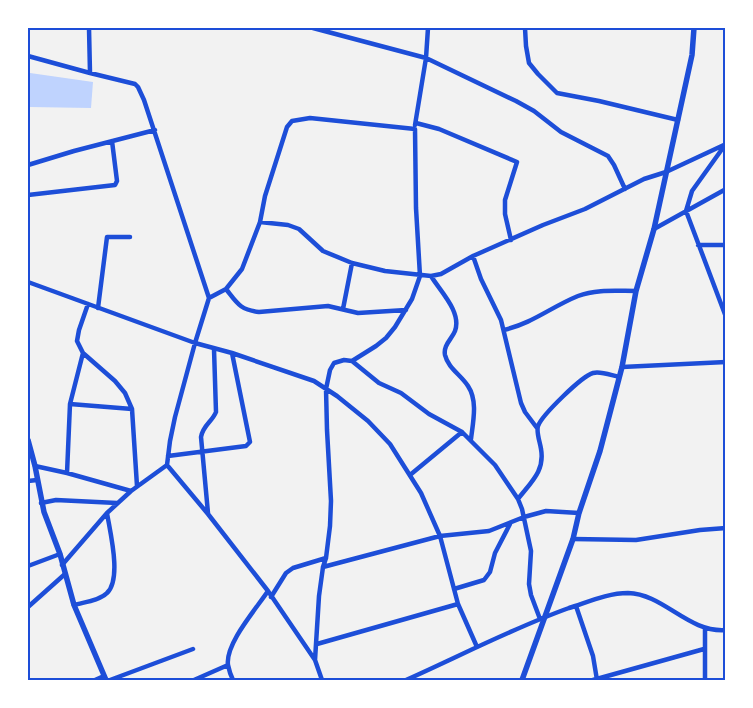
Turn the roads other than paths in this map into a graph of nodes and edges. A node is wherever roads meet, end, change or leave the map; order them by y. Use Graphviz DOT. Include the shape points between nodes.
graph roads {
  1 [pos="89,28"];
  2 [pos="313,28"];
  3 [pos="428,28"];
  4 [pos="525,28"];
  5 [pos="694,28"];
  6 [pos="28,56"];
  7 [pos="426,58"];
  8 [pos="90,73"];
  9 [pos="678,120"];
  10 [pos="416,123"];
  11 [pos="415,129"];
  12 [pos="155,130"];
  13 [pos="112,141"];
  14 [pos="726,144"];
  15 [pos="28,166"];
  16 [pos="666,172"];
  17 [pos="625,189"];
  18 [pos="726,189"];
  19 [pos="28,195"];
  20 [pos="686,211"];
  21 [pos="260,222"];
  22 [pos="654,229"];
  23 [pos="130,237"];
  24 [pos="511,240"];
  25 [pos="698,245"];
  26 [pos="726,246"];
  27 [pos="473,256"];
  28 [pos="352,263"];
  29 [pos="420,276"];
  30 [pos="431,276"];
  31 [pos="28,282"];
  32 [pos="226,289"];
  33 [pos="636,291"];
  34 [pos="209,298"];
  35 [pos="88,304"];
  36 [pos="98,308"];
  37 [pos="343,309"];
  38 [pos="406,310"];
  39 [pos="726,317"];
  40 [pos="504,330"];
  41 [pos="195,343"];
  42 [pos="214,349"];
  43 [pos="82,353"];
  44 [pos="232,353"];
  45 [pos="352,361"];
  46 [pos="726,362"];
  47 [pos="622,367"];
  48 [pos="619,377"];
  49 [pos="326,389"];
  50 [pos="70,404"];
  51 [pos="132,408"];
  52 [pos="537,428"];
  53 [pos="462,432"];
  54 [pos="471,439"];
  55 [pos="28,440"];
  56 [pos="204,451"];
  57 [pos="168,456"];
  58 [pos="167,465"];
  59 [pos="35,466"];
  60 [pos="67,473"];
  61 [pos="410,475"];
  62 [pos="37,480"];
  63 [pos="28,481"];
  64 [pos="137,486"];
  65 [pos="131,491"];
  66 [pos="518,499"];
  67 [pos="41,503"];
  68 [pos="117,503"];
  69 [pos="107,512"];
  70 [pos="579,513"];
  71 [pos="208,514"];
  72 [pos="524,517"];
  73 [pos="510,524"];
  74 [pos="726,528"];
  75 [pos="440,536"];
  76 [pos="573,539"];
  77 [pos="60,554"];
  78 [pos="326,558"];
  79 [pos="62,565"];
  80 [pos="28,566"];
  81 [pos="323,568"];
  82 [pos="65,574"];
  83 [pos="454,589"];
  84 [pos="268,592"];
  85 [pos="271,597"];
  86 [pos="458,604"];
  87 [pos="74,605"];
  88 [pos="576,606"];
  89 [pos="28,607"];
  90 [pos="543,618"];
  91 [pos="705,628"];
  92 [pos="726,630"];
  93 [pos="317,644"];
  94 [pos="477,648"];
  95 [pos="704,649"];
  96 [pos="192,650"];
  97 [pos="315,660"];
  98 [pos="228,665"];
  99 [pos="107,679"];
  100 [pos="95,680"];
  101 [pos="194,680"];
  102 [pos="233,680"];
  103 [pos="322,680"];
  104 [pos="406,680"];
  105 [pos="522,680"];
  106 [pos="593,680"];
  107 [pos="598,680"];
  108 [pos="705,680"];
  1 -- 8 [label="street"];
  2 -- 7 [label="street"];
  3 -- 7 [label="street"];
  4 -- 9 [label="street" via="530,63 556,93"];
  5 -- 9 [label="street" via="692,55"];
  6 -- 8 [label="street"];
  7 -- 10 [label="street"];
  7 -- 17 [label="street" via="516,101 561,132 603,152 611,160"];
  8 -- 12 [label="street" via="135,84"];
  9 -- 16 [label="street"];
  10 -- 11 [label="street"];
  10 -- 24 [label="street" via="439,129 516,161 505,200"];
  11 -- 21 [label="street" via="310,118 292,121 287,127 265,196"];
  11 -- 29 [label="street"];
  12 -- 13 [label="street"];
  12 -- 34 [label="street"];
  13 -- 15 [label="street"];
  13 -- 19 [label="street" via="115,185"];
  14 -- 16 [label="street"];
  14 -- 20 [label="street" via="692,191"];
  16 -- 17 [label="street"];
  16 -- 22 [label="street"];
  17 -- 24 [label="street"];
  18 -- 20 [label="street"];
  20 -- 22 [label="street"];
  20 -- 25 [label="street"];
  21 -- 28 [label="street" via="299,228 324,251"];
  21 -- 32 [label="street" via="242,270"];
  22 -- 33 [label="street"];
  23 -- 36 [label="street" via="107,238"];
  24 -- 27 [label="street"];
  25 -- 26 [label="street"];
  25 -- 39 [label="street"];
  27 -- 30 [label="street"];
  27 -- 40 [label="street"];
  28 -- 29 [label="street"];
  28 -- 37 [label="street"];
  29 -- 30 [label="street"];
  29 -- 38 [label="street"];
  30 -- 54 [label="street" via="455,313 455,331 445,354 448,363 468,385 472,396"];
  31 -- 35 [label="street"];
  32 -- 34 [label="street"];
  32 -- 37 [label="street" via="239,306 249,311 328,306"];
  33 -- 40 [label="street" via="592,292 578,296 521,326"];
  33 -- 47 [label="street"];
  34 -- 41 [label="street"];
  35 -- 36 [label="street"];
  35 -- 43 [label="street" via="78,330 77,341"];
  36 -- 41 [label="street"];
  37 -- 38 [label="street" via="358,313"];
  38 -- 45 [label="street" via="386,338"];
  40 -- 52 [label="street" via="524,412"];
  41 -- 42 [label="street"];
  41 -- 57 [label="street"];
  42 -- 44 [label="street"];
  42 -- 56 [label="street" via="216,412 202,430"];
  43 -- 50 [label="street"];
  43 -- 51 [label="street" via="116,381"];
  44 -- 49 [label="street" via="314,381"];
  44 -- 56 [label="street" via="250,442 246,446"];
  45 -- 49 [label="street" via="334,363"];
  45 -- 53 [label="street" via="380,383"];
  46 -- 47 [label="street"];
  47 -- 48 [label="street"];
  48 -- 52 [label="street" via="601,372 588,375 552,407"];
  48 -- 70 [label="street" via="600,451"];
  49 -- 61 [label="street" via="380,432"];
  49 -- 78 [label="street" via="331,501"];
  50 -- 51 [label="street"];
  50 -- 60 [label="street"];
  51 -- 64 [label="street"];
  52 -- 66 [label="street" via="541,466"];
  53 -- 54 [label="street"];
  53 -- 61 [label="street"];
  54 -- 66 [label="street" via="495,465"];
  55 -- 59 [label="street"];
  56 -- 57 [label="street"];
  56 -- 71 [label="street"];
  57 -- 58 [label="street"];
  58 -- 64 [label="street"];
  58 -- 71 [label="street"];
  59 -- 60 [label="street"];
  59 -- 62 [label="street"];
  60 -- 65 [label="street"];
  61 -- 75 [label="street"];
  62 -- 63 [label="street"];
  62 -- 67 [label="street"];
  64 -- 65 [label="street"];
  65 -- 68 [label="street"];
  66 -- 72 [label="street"];
  67 -- 68 [label="street" via="56,500"];
  67 -- 77 [label="street"];
  68 -- 69 [label="street"];
  69 -- 79 [label="street"];
  69 -- 87 [label="street" via="115,574 112,585 97,599"];
  70 -- 72 [label="street" via="546,511"];
  70 -- 76 [label="street"];
  71 -- 84 [label="street"];
  72 -- 73 [label="street"];
  72 -- 90 [label="street" via="531,551 531,595"];
  73 -- 75 [label="street" via="489,531"];
  73 -- 83 [label="street" via="484,580"];
  74 -- 76 [label="street" via="636,540"];
  75 -- 81 [label="street"];
  75 -- 83 [label="street"];
  76 -- 90 [label="street"];
  77 -- 79 [label="street"];
  77 -- 80 [label="street"];
  78 -- 81 [label="street"];
  78 -- 85 [label="street" via="293,568"];
  79 -- 82 [label="street"];
  81 -- 93 [label="street" via="318,596"];
  82 -- 87 [label="street"];
  82 -- 89 [label="street"];
  83 -- 86 [label="street"];
  84 -- 85 [label="street"];
  84 -- 98 [label="street" via="234,642"];
  85 -- 97 [label="street"];
  86 -- 93 [label="street"];
  86 -- 94 [label="street"];
  87 -- 99 [label="street"];
  88 -- 90 [label="street"];
  88 -- 91 [label="street" via="628,593 647,596"];
  88 -- 107 [label="street"];
  90 -- 94 [label="street"];
  90 -- 105 [label="street"];
  91 -- 92 [label="street"];
  91 -- 95 [label="street"];
  93 -- 97 [label="street"];
  94 -- 104 [label="street"];
  95 -- 107 [label="street"];
  95 -- 108 [label="street"];
  96 -- 99 [label="street"];
  97 -- 103 [label="street"];
  98 -- 101 [label="street"];
  98 -- 102 [label="street"];
  99 -- 100 [label="street"];
  106 -- 107 [label="street"];
}
